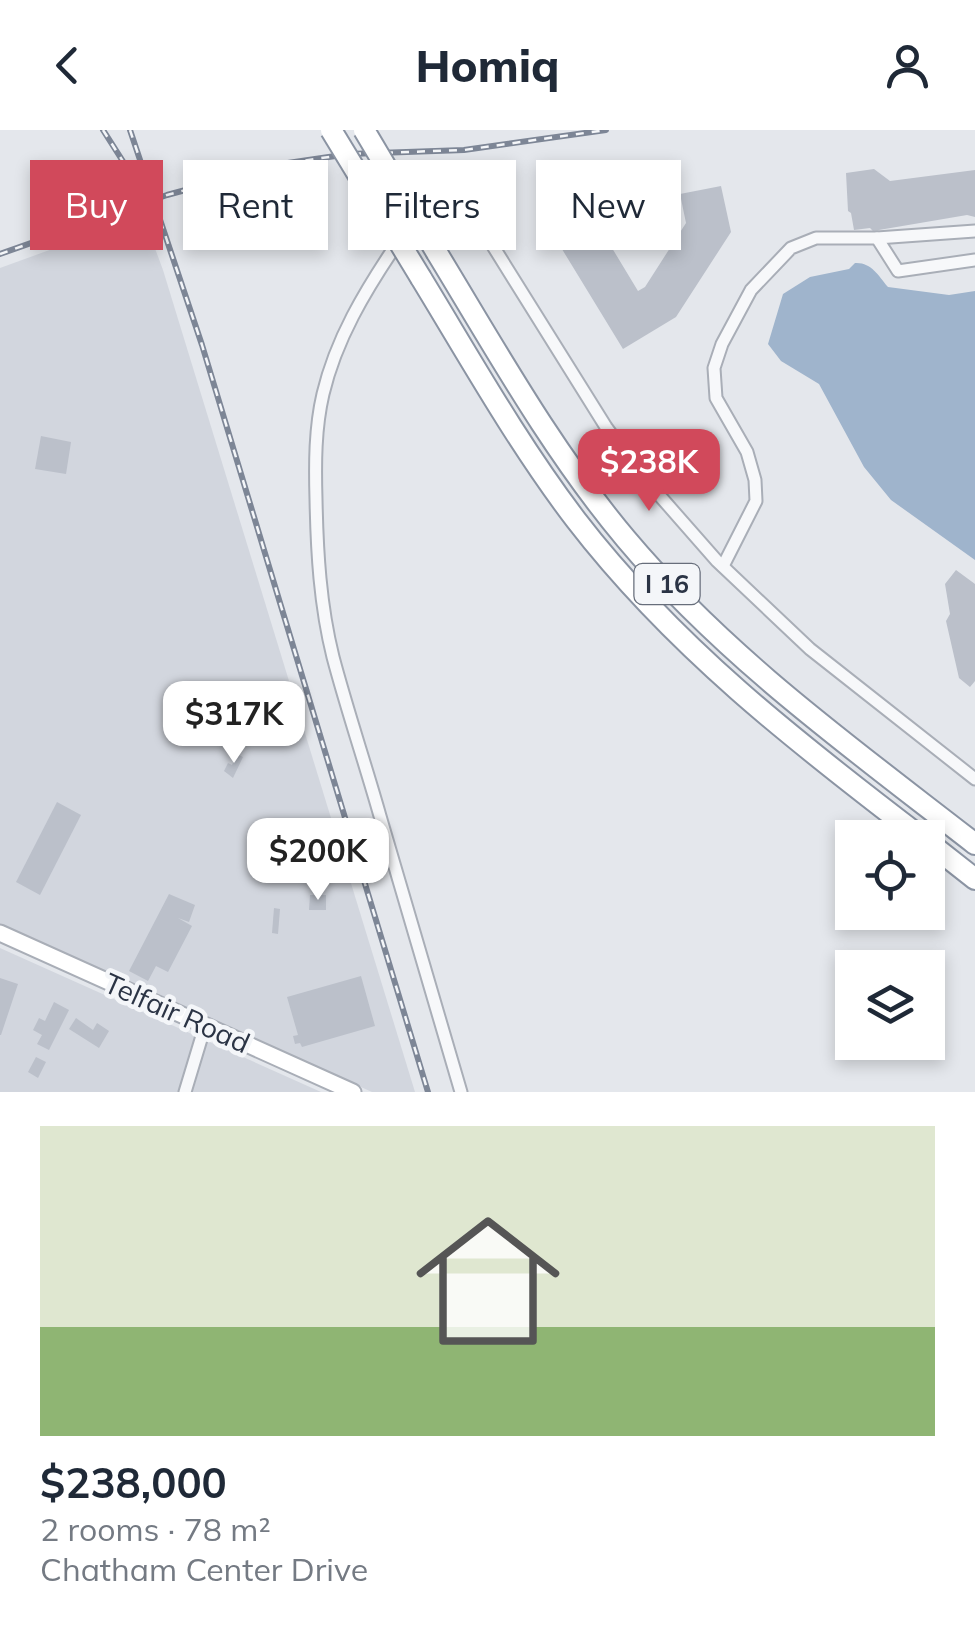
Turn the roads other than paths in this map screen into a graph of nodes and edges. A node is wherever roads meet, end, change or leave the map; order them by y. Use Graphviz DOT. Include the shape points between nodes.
graph roads {
  1 [pos="331,130"];
  2 [pos="364,130"];
  3 [pos="975,231"];
  4 [pos="877,238"];
  5 [pos="975,260"];
  6 [pos="722,566"];
  7 [pos="975,779"];
  8 [pos="899,820"];
  9 [pos="975,844"];
  10 [pos="945,856"];
  11 [pos="975,879"];
  12 [pos="0,934"];
  13 [pos="206,1026"];
  14 [pos="185,1092"];
  15 [pos="354,1092"];
  16 [pos="461,1092"];
  1 -- 8 [label="highway, I 16, bridge" via="578,522 657,614 744,698"];
  2 -- 9 [label="highway, I 16, bridge" via="542,425 625,538 744,662"];
  3 -- 4 [label="street"];
  4 -- 5 [label="street" via="898,271"];
  4 -- 6 [label="street" via="816,238 791,248 751,290 722,344 714,368 716,398 747,452 756,501"];
  6 -- 7 [label="street" via="810,648"];
  6 -- 16 [label="street" via="617,442 478,222 447,209 403,234 346,328 323,396 316,439 317,548 332,654"];
  10 -- 11 [label="highway, I 16"];
  12 -- 13 [label="street, Telfair Road"];
  13 -- 14 [label="street"];
  13 -- 15 [label="street, Telfair Road"];
}
